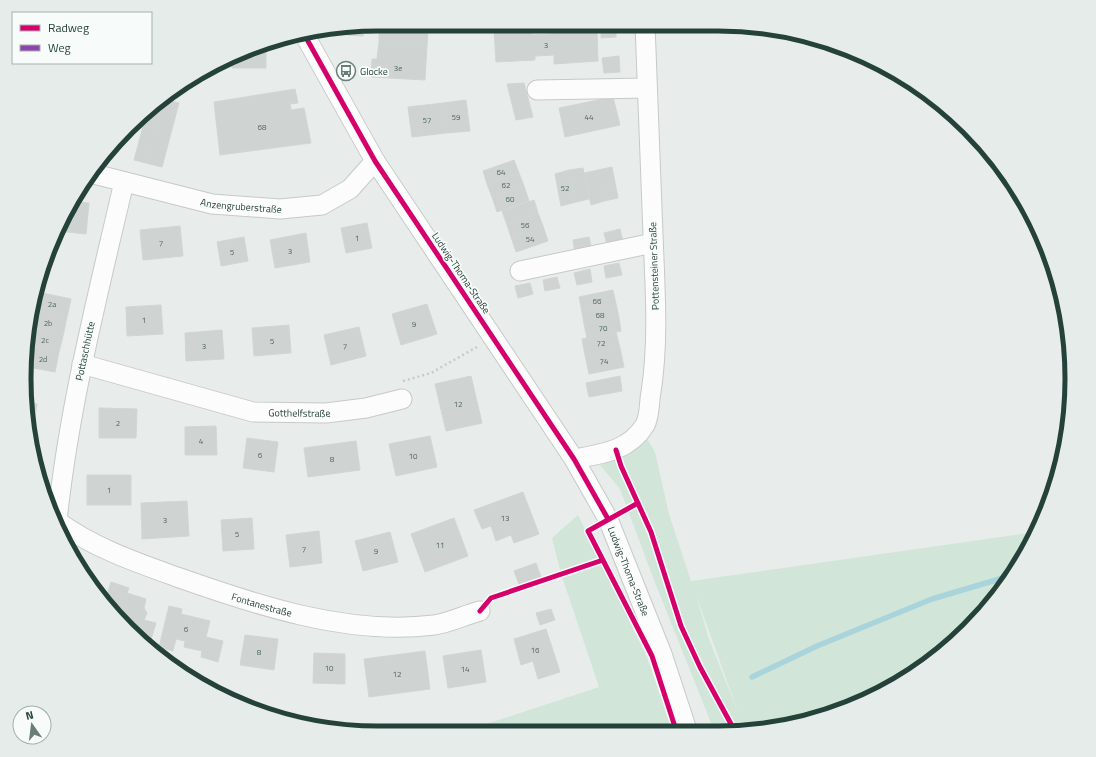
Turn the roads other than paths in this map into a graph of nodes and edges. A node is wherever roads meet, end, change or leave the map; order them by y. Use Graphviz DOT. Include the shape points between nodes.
graph roads {
  1 [pos="645,31"];
  2 [pos="307,39"];
  3 [pos="647,88"];
  4 [pos="537,90"];
  5 [pos="375,161"];
  6 [pos="97,175"];
  7 [pos="124,182"];
  8 [pos="653,243"];
  9 [pos="520,271"];
  10 [pos="82,364"];
  11 [pos="402,399"];
  12 [pos="574,459"];
  13 [pos="58,513"];
  14 [pos="64,527"];
  15 [pos="480,611"];
  16 [pos="686,726"];
  1 -- 3 [label="street, Pottensteiner Straße"];
  2 -- 5 [label="street, Ludwig-Thoma-Straße"];
  3 -- 4 [label="street"];
  3 -- 8 [label="street, Pottensteiner Straße"];
  5 -- 7 [label="street, Anzengruberstraße" via="350,189 322,205 280,209 212,204"];
  5 -- 12 [label="street, Ludwig-Thoma-Straße"];
  6 -- 7 [label="street, Anzengruberstraße"];
  7 -- 10 [label="street, Pottaschhütte"];
  8 -- 9 [label="street"];
  8 -- 12 [label="street, Pottensteiner Straße" via="656,314 654,370 646,423 629,443 616,450"];
  10 -- 11 [label="street, Gotthelfstraße" via="253,412 326,413 366,408"];
  10 -- 13 [label="street, Pottaschhütte" via="63,467"];
  12 -- 16 [label="street, Ludwig-Thoma-Straße" via="608,519 662,654"];
  14 -- 15 [label="street, Fontanestraße" via="77,536 137,562 258,605 343,622 389,627 434,625"];
}
